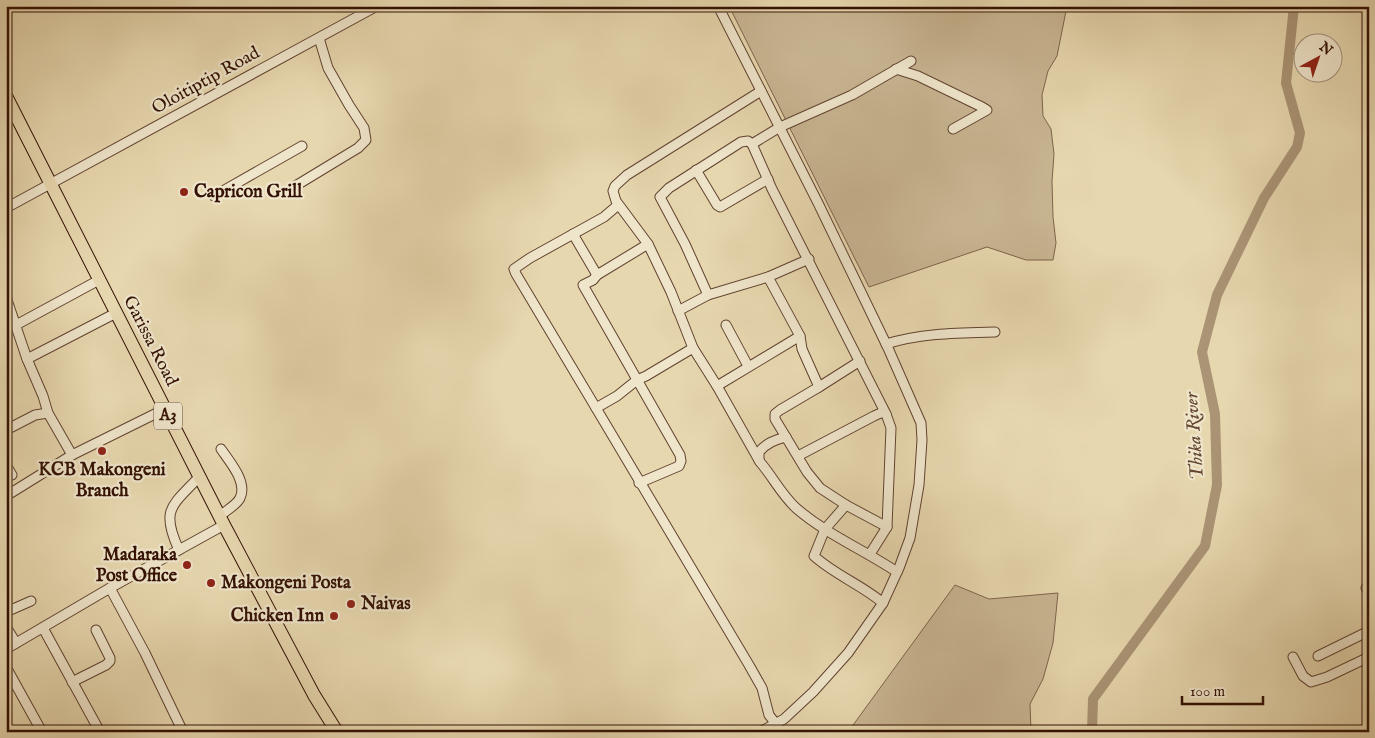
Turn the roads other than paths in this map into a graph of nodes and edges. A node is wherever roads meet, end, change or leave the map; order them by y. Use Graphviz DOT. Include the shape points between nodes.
graph roads {
  1 [pos="377,6"];
  2 [pos="718,6"];
  3 [pos="319,38"];
  4 [pos="911,61"];
  5 [pos="896,70"];
  6 [pos="761,91"];
  7 [pos="6,96"];
  8 [pos="780,127"];
  9 [pos="953,129"];
  10 [pos="752,144"];
  11 [pos="302,146"];
  12 [pos="696,170"];
  13 [pos="768,179"];
  14 [pos="51,185"];
  15 [pos="292,188"];
  16 [pos="214,196"];
  17 [pos="618,205"];
  18 [pos="6,208"];
  19 [pos="573,234"];
  20 [pos="648,244"];
  21 [pos="809,259"];
  22 [pos="597,275"];
  23 [pos="768,277"];
  24 [pos="99,280"];
  25 [pos="708,295"];
  26 [pos="6,297"];
  27 [pos="678,311"];
  28 [pos="116,313"];
  29 [pos="16,325"];
  30 [pos="726,325"];
  31 [pos="995,332"];
  32 [pos="800,336"];
  33 [pos="886,344"];
  34 [pos="693,348"];
  35 [pos="27,359"];
  36 [pos="860,361"];
  37 [pos="748,366"];
  38 [pos="637,380"];
  39 [pos="717,386"];
  40 [pos="820,387"];
  41 [pos="596,408"];
  42 [pos="165,409"];
  43 [pos="48,413"];
  44 [pos="886,414"];
  45 [pos="6,430"];
  46 [pos="786,437"];
  47 [pos="221,449"];
  48 [pos="72,455"];
  49 [pos="798,456"];
  50 [pos="760,462"];
  51 [pos="6,465"];
  52 [pos="12,475"];
  53 [pos="200,476"];
  54 [pos="640,483"];
  55 [pos="6,496"];
  56 [pos="846,505"];
  57 [pos="222,520"];
  58 [pos="887,526"];
  59 [pos="825,529"];
  60 [pos="179,550"];
  61 [pos="870,554"];
  62 [pos="897,572"];
  63 [pos="110,588"];
  64 [pos="31,601"];
  65 [pos="883,603"];
  66 [pos="6,612"];
  67 [pos="6,628"];
  68 [pos="42,628"];
  69 [pos="96,630"];
  70 [pos="1369,631"];
  71 [pos="16,643"];
  72 [pos="6,649"];
  73 [pos="1318,656"];
  74 [pos="1293,657"];
  75 [pos="1369,657"];
  76 [pos="6,668"];
  77 [pos="72,682"];
  78 [pos="776,724"];
  79 [pos="333,730"];
  80 [pos="42,732"];
  81 [pos="100,732"];
  82 [pos="183,732"];
  83 [pos="760,732"];
  1 -- 3 [label="street, Oloitiptip Road"];
  2 -- 6 [label="street"];
  3 -- 14 [label="street, Oloitiptip Road"];
  3 -- 15 [label="street" via="328,68 364,128 366,140"];
  4 -- 5 [label="street"];
  5 -- 8 [label="street" via="852,95"];
  5 -- 9 [label="street" via="918,76 987,110"];
  6 -- 8 [label="street"];
  6 -- 17 [label="street" via="618,182 613,191"];
  7 -- 14 [label="highway, Garissa Road / A3"];
  8 -- 10 [label="street"];
  8 -- 33 [label="street"];
  10 -- 12 [label="street" via="741,142"];
  10 -- 13 [label="street"];
  11 -- 16 [label="street"];
  12 -- 13 [label="street" via="720,207"];
  12 -- 25 [label="street" via="660,197"];
  13 -- 21 [label="street"];
  14 -- 18 [label="street, Oloitiptip Road"];
  14 -- 24 [label="highway, Garissa Road / A3"];
  17 -- 19 [label="street"];
  17 -- 20 [label="street"];
  19 -- 22 [label="street"];
  19 -- 41 [label="street" via="514,269"];
  20 -- 22 [label="street"];
  20 -- 27 [label="street"];
  21 -- 23 [label="street"];
  21 -- 36 [label="street"];
  22 -- 38 [label="street" via="583,285"];
  23 -- 25 [label="street"];
  23 -- 32 [label="street"];
  24 -- 28 [label="highway, Garissa Road / A3"];
  24 -- 29 [label="street"];
  25 -- 27 [label="street"];
  26 -- 29 [label="street"];
  27 -- 34 [label="street"];
  28 -- 35 [label="street"];
  28 -- 42 [label="highway, Garissa Road / A3"];
  29 -- 35 [label="street"];
  30 -- 37 [label="street"];
  31 -- 33 [label="street" via="939,333"];
  32 -- 37 [label="street"];
  32 -- 40 [label="street" via="802,349"];
  33 -- 62 [label="street" via="920,423 922,440 910,538"];
  34 -- 38 [label="street"];
  34 -- 39 [label="street"];
  35 -- 43 [label="street"];
  36 -- 40 [label="street"];
  36 -- 44 [label="street"];
  37 -- 39 [label="street"];
  38 -- 41 [label="street"];
  38 -- 54 [label="street" via="681,461 679,466"];
  39 -- 50 [label="street"];
  40 -- 46 [label="street" via="776,414 775,419"];
  41 -- 54 [label="street"];
  42 -- 48 [label="street"];
  42 -- 53 [label="highway, Garissa Road / A3"];
  43 -- 45 [label="street" via="35,415"];
  43 -- 48 [label="street"];
  44 -- 49 [label="street" via="874,416"];
  44 -- 58 [label="street" via="891,428"];
  46 -- 49 [label="street"];
  46 -- 50 [label="street" via="762,447 758,454"];
  47 -- 57 [label="street" via="242,487 240,499"];
  48 -- 55 [label="street"];
  49 -- 56 [label="street" via="820,488"];
  50 -- 59 [label="street" via="795,507"];
  51 -- 52 [label="street"];
  53 -- 57 [label="highway, Garissa Road / A3"];
  53 -- 60 [label="street" via="171,507 169,514 170,527"];
  54 -- 78 [label="street" via="762,688 769,714"];
  56 -- 58 [label="street"];
  56 -- 59 [label="street"];
  57 -- 60 [label="street"];
  57 -- 79 [label="highway, Garissa Road / A3"];
  58 -- 61 [label="street"];
  59 -- 61 [label="street"];
  59 -- 65 [label="street" via="814,556"];
  60 -- 63 [label="street"];
  61 -- 62 [label="street"];
  62 -- 65 [label="street"];
  63 -- 68 [label="street"];
  63 -- 82 [label="street"];
  64 -- 66 [label="street"];
  65 -- 78 [label="street" via="848,653 793,712"];
  67 -- 71 [label="street"];
  68 -- 71 [label="street"];
  68 -- 77 [label="street"];
  69 -- 77 [label="street" via="110,660"];
  70 -- 73 [label="street"];
  71 -- 72 [label="street"];
  74 -- 75 [label="street" via="1303,676 1311,682"];
  76 -- 80 [label="street"];
  77 -- 81 [label="street"];
  78 -- 83 [label="street"];
}
